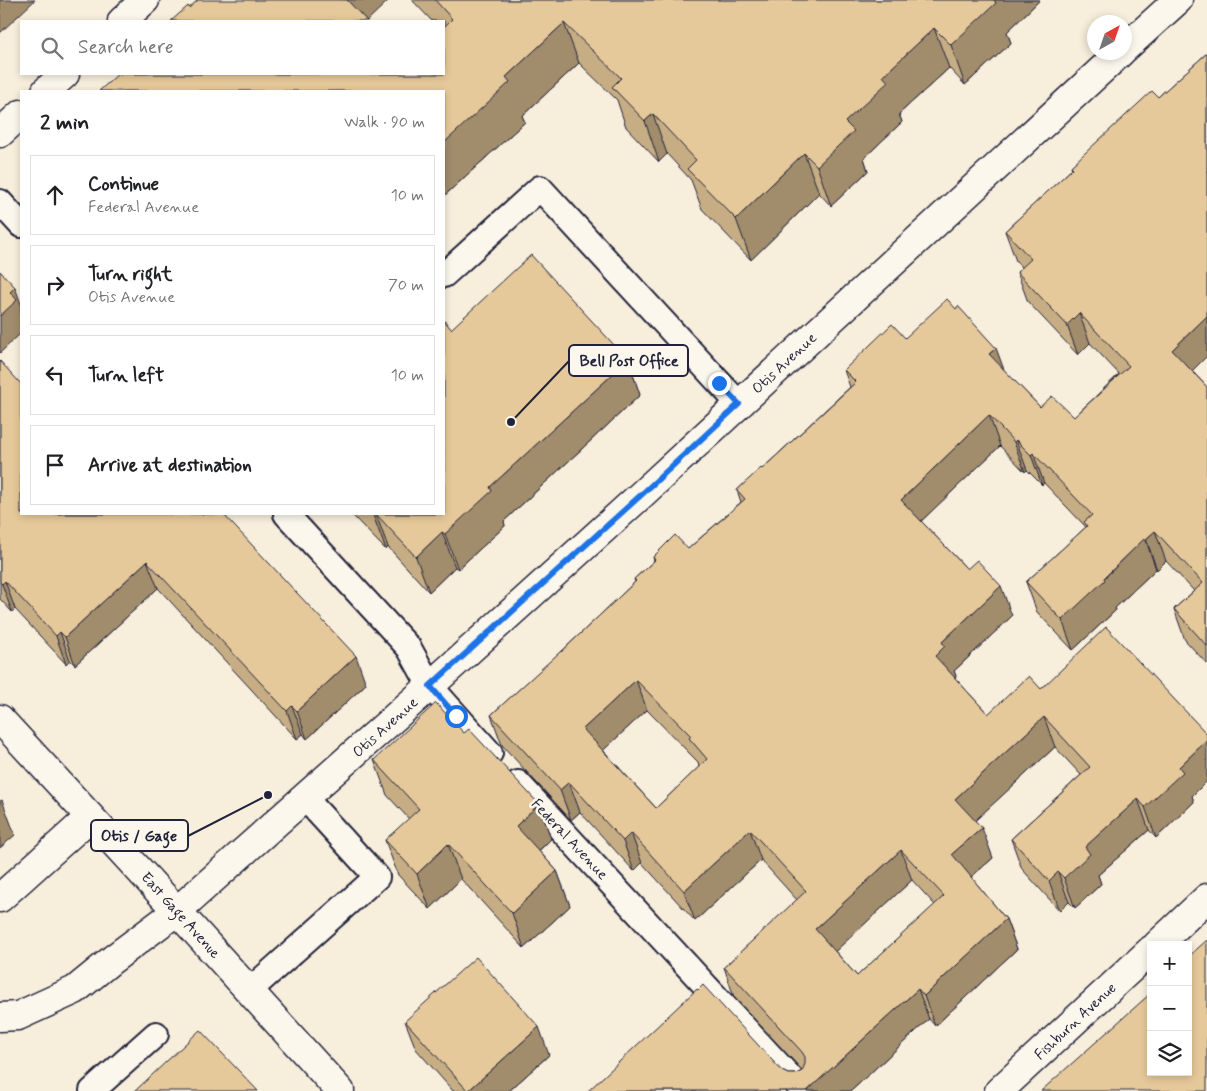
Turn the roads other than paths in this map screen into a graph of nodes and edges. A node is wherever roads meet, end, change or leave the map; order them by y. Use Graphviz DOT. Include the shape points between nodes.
graph roads {
  1 [pos="145,0"];
  2 [pos="1178,0"];
  3 [pos="123,20"];
  4 [pos="1132,42"];
  5 [pos="1112,60"];
  6 [pos="64,75"];
  7 [pos="47,90"];
  8 [pos="20,115"];
  9 [pos="0,133"];
  10 [pos="0,202"];
  11 [pos="20,224"];
  12 [pos="445,274"];
  13 [pos="739,404"];
  14 [pos="287,515"];
  15 [pos="430,686"];
  16 [pos="0,718"];
  17 [pos="305,798"];
  18 [pos="90,816"];
  19 [pos="0,898"];
  20 [pos="1207,898"];
  21 [pos="177,910"];
  22 [pos="1161,941"];
  23 [pos="1147,954"];
  24 [pos="249,991"];
  25 [pos="0,1017"];
  26 [pos="156,1034"];
  27 [pos="92,1091"];
  28 [pos="340,1091"];
  29 [pos="803,1091"];
  30 [pos="999,1091"];
  1 -- 3 [label="street"];
  2 -- 4 [label="street"];
  5 -- 13 [label="street, Otis Avenue"];
  6 -- 7 [label="street"];
  8 -- 9 [label="street"];
  10 -- 11 [label="lane"];
  12 -- 13 [label="lane" via="540,188"];
  13 -- 15 [label="street, Otis Avenue"];
  14 -- 15 [label="lane, Federal Avenue" via="409,648"];
  15 -- 17 [label="street, Otis Avenue"];
  15 -- 29 [label="lane, Federal Avenue"];
  16 -- 18 [label="street, East Gage Avenue"];
  17 -- 21 [label="street, Otis Avenue"];
  17 -- 24 [label="lane" via="377,877"];
  18 -- 19 [label="street"];
  18 -- 21 [label="street, East Gage Avenue"];
  20 -- 22 [label="street"];
  21 -- 24 [label="street, East Gage Avenue"];
  21 -- 25 [label="street, Otis Avenue" via="75,990 18,1016"];
  23 -- 30 [label="street, Fishburn Avenue"];
  24 -- 28 [label="street, East Gage Avenue"];
  26 -- 27 [label="lane"];
}
